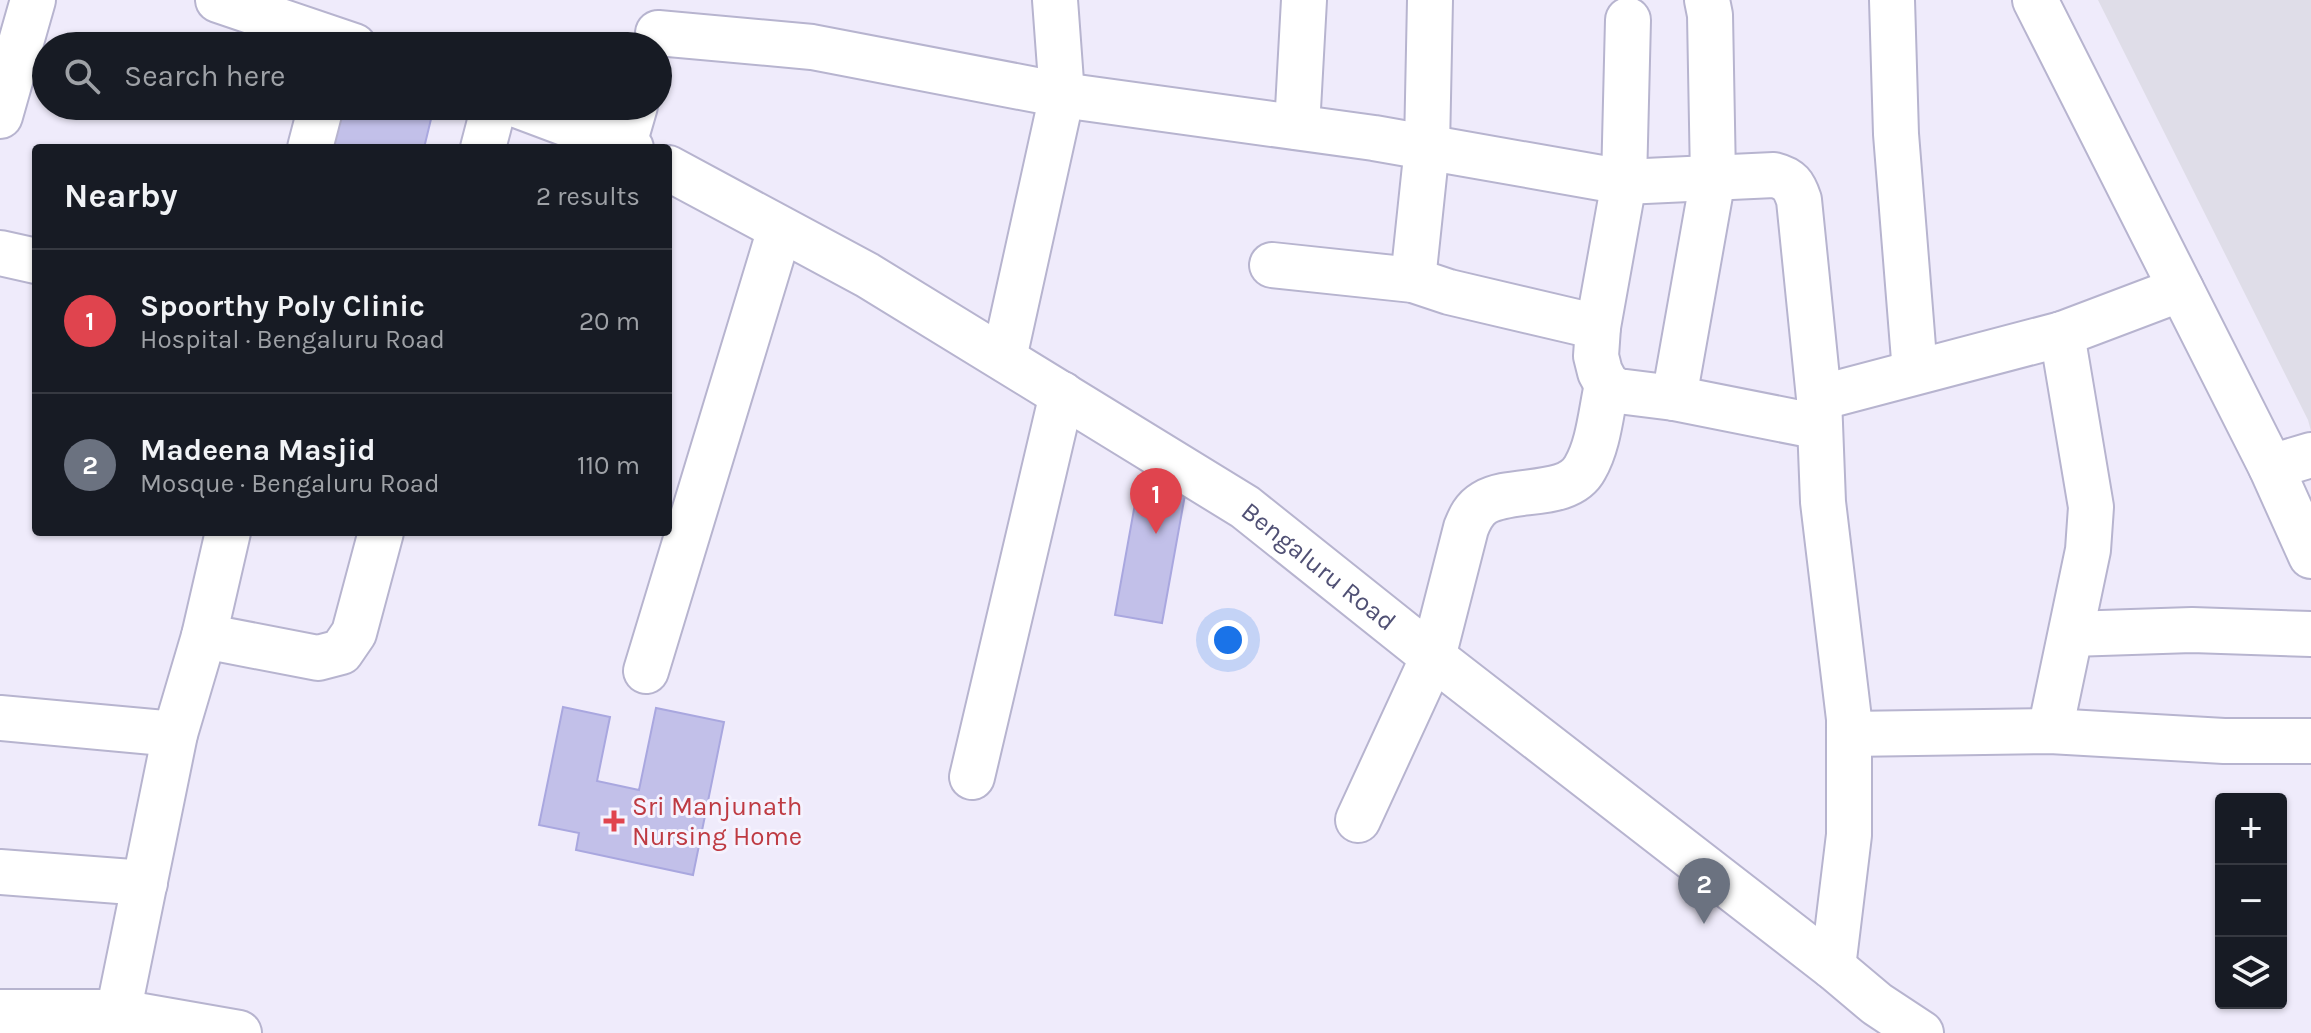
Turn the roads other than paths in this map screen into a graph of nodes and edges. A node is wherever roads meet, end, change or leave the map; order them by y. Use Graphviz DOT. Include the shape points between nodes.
graph roads {
  1 [pos="33,0"];
  2 [pos="218,0"];
  3 [pos="1055,0"];
  4 [pos="1304,0"];
  5 [pos="1430,0"];
  6 [pos="1707,0"];
  7 [pos="1892,0"];
  8 [pos="2035,0"];
  9 [pos="1628,20"];
  10 [pos="660,26"];
  11 [pos="308,32"];
  12 [pos="1062,95"];
  13 [pos="0,116"];
  14 [pos="317,120"];
  15 [pos="490,120"];
  16 [pos="577,120"];
  17 [pos="1297,127"];
  18 [pos="630,133"];
  19 [pos="311,144"];
  20 [pos="484,144"];
  21 [pos="1427,147"];
  22 [pos="672,170"];
  23 [pos="1713,178"];
  24 [pos="1624,182"];
  25 [pos="780,229"];
  26 [pos="0,253"];
  27 [pos="32,260"];
  28 [pos="1272,265"];
  29 [pos="1413,280"];
  30 [pos="2181,289"];
  31 [pos="1598,327"];
  32 [pos="2062,334"];
  33 [pos="1004,358"];
  34 [pos="1915,372"];
  35 [pos="1607,385"];
  36 [pos="1062,394"];
  37 [pos="1674,398"];
  38 [pos="1819,412"];
  39 [pos="2291,461"];
  40 [pos="227,536"];
  41 [pos="380,536"];
  42 [pos="2311,556"];
  43 [pos="2071,634"];
  44 [pos="2311,634"];
  45 [pos="204,636"];
  46 [pos="1433,657"];
  47 [pos="646,671"];
  48 [pos="0,718"];
  49 [pos="2050,731"];
  50 [pos="175,734"];
  51 [pos="1849,734"];
  52 [pos="2311,741"];
  53 [pos="972,777"];
  54 [pos="1358,820"];
  55 [pos="0,872"];
  56 [pos="145,883"];
  57 [pos="1833,967"];
  58 [pos="0,1012"];
  59 [pos="1870,1018"];
  60 [pos="117,1022"];
  61 [pos="239,1033"];
  62 [pos="1921,1033"];
  1 -- 13 [label="street"];
  2 -- 11 [label="street"];
  3 -- 12 [label="street"];
  4 -- 17 [label="street"];
  5 -- 21 [label="street"];
  6 -- 23 [label="street"];
  7 -- 34 [label="street" via="1896,134"];
  8 -- 30 [label="street"];
  9 -- 24 [label="street"];
  10 -- 12 [label="street" via="812,47"];
  12 -- 17 [label="street"];
  12 -- 33 [label="street"];
  14 -- 19 [label="street"];
  15 -- 20 [label="street"];
  16 -- 18 [label="street"];
  17 -- 21 [label="street"];
  21 -- 24 [label="street"];
  21 -- 29 [label="street"];
  22 -- 25 [label="street, Bengaluru Road"];
  23 -- 24 [label="street"];
  23 -- 37 [label="street"];
  23 -- 38 [label="street" via="1774,175 1795,186"];
  24 -- 31 [label="street"];
  25 -- 33 [label="street, Bengaluru Road"];
  25 -- 47 [label="street"];
  26 -- 27 [label="street"];
  28 -- 29 [label="street"];
  29 -- 31 [label="street"];
  30 -- 32 [label="street"];
  30 -- 39 [label="street"];
  31 -- 35 [label="street" via="1596,356"];
  32 -- 34 [label="street"];
  32 -- 43 [label="street" via="2091,507"];
  33 -- 36 [label="street, Bengaluru Road"];
  34 -- 38 [label="street"];
  35 -- 37 [label="street"];
  35 -- 46 [label="street" via="1591,454 1576,480 1501,496 1473,513"];
  36 -- 46 [label="street, Bengaluru Road" via="1245,507"];
  36 -- 53 [label="street"];
  37 -- 38 [label="street"];
  38 -- 51 [label="street" via="1823,502"];
  39 -- 42 [label="street"];
  40 -- 45 [label="street"];
  41 -- 45 [label="street" via="354,633 341,652 318,658"];
  43 -- 44 [label="street"];
  43 -- 49 [label="street"];
  45 -- 50 [label="street"];
  46 -- 54 [label="street"];
  46 -- 57 [label="street, Bengaluru Road"];
  48 -- 50 [label="street"];
  49 -- 51 [label="street"];
  49 -- 52 [label="street"];
  50 -- 56 [label="street"];
  51 -- 57 [label="street" via="1849,835"];
  55 -- 56 [label="street"];
  56 -- 60 [label="street"];
  57 -- 59 [label="street, Bengaluru Road"];
  58 -- 60 [label="street"];
  59 -- 62 [label="street, Bengaluru Road"];
  60 -- 61 [label="street"];
}
